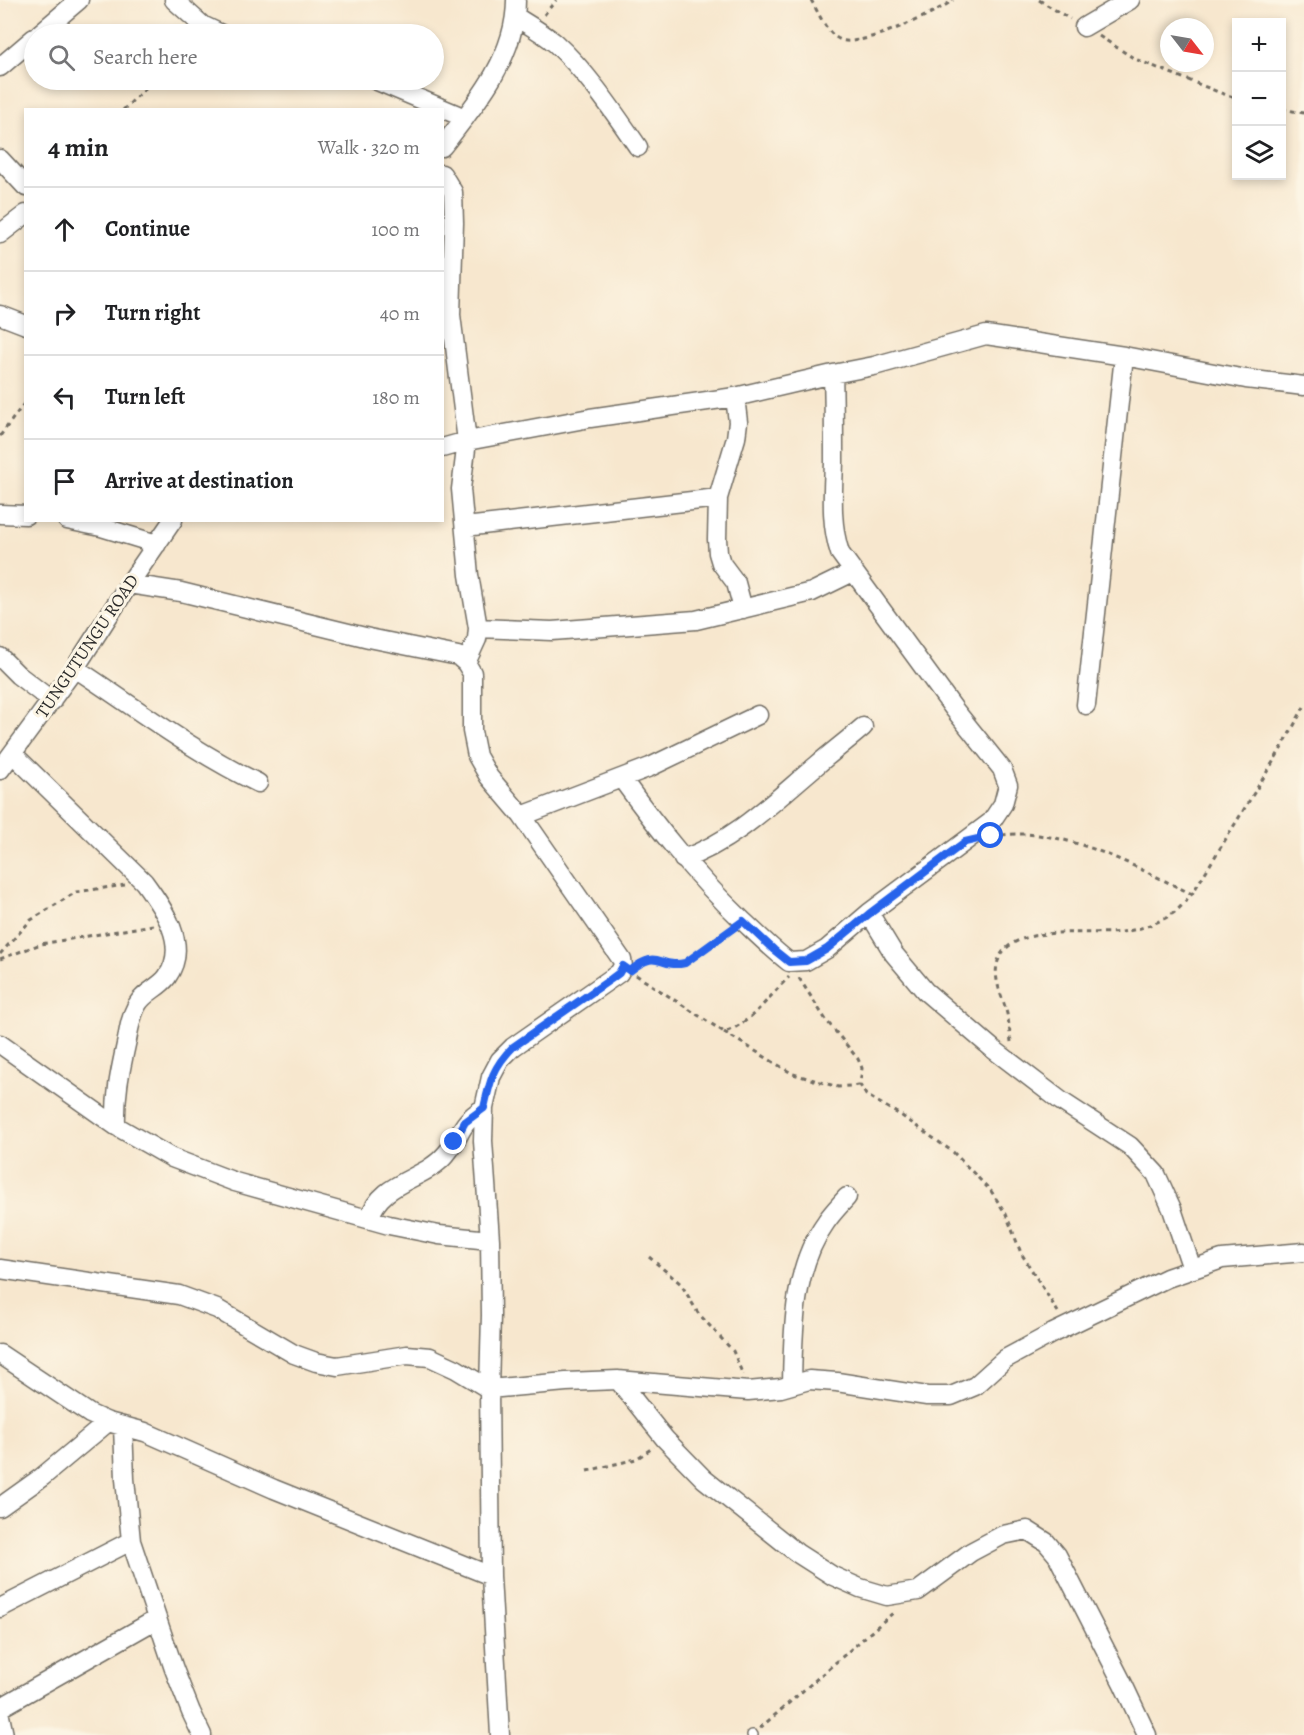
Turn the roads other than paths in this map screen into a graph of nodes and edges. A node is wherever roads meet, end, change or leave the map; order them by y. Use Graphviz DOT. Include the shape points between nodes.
graph roads {
  1 [pos="79,0"];
  2 [pos="174,0"];
  3 [pos="1130,0"];
  4 [pos="516,9"];
  5 [pos="51,24"];
  6 [pos="201,24"];
  7 [pos="1084,27"];
  8 [pos="24,47"];
  9 [pos="0,67"];
  10 [pos="399,90"];
  11 [pos="441,108"];
  12 [pos="444,109"];
  13 [pos="465,118"];
  14 [pos="444,144"];
  15 [pos="638,147"];
  16 [pos="0,159"];
  17 [pos="444,177"];
  18 [pos="24,185"];
  19 [pos="24,216"];
  20 [pos="0,234"];
  21 [pos="0,315"];
  22 [pos="24,324"];
  23 [pos="1124,356"];
  24 [pos="833,374"];
  25 [pos="1304,386"];
  26 [pos="735,397"];
  27 [pos="467,441"];
  28 [pos="444,447"];
  29 [pos="718,498"];
  30 [pos="0,514"];
  31 [pos="24,514"];
  32 [pos="77,522"];
  33 [pos="172,522"];
  34 [pos="465,527"];
  35 [pos="157,544"];
  36 [pos="852,572"];
  37 [pos="129,584"];
  38 [pos="743,609"];
  39 [pos="478,628"];
  40 [pos="0,657"];
  41 [pos="466,663"];
  42 [pos="75,668"];
  43 [pos="52,701"];
  44 [pos="1086,705"];
  45 [pos="758,715"];
  46 [pos="863,727"];
  47 [pos="13,754"];
  48 [pos="0,770"];
  49 [pos="622,779"];
  50 [pos="258,783"];
  51 [pos="522,816"];
  52 [pos="683,859"];
  53 [pos="869,914"];
  54 [pos="0,1044"];
  55 [pos="484,1108"];
  56 [pos="116,1126"];
  57 [pos="847,1197"];
  58 [pos="369,1219"];
  59 [pos="490,1240"];
  60 [pos="1304,1252"];
  61 [pos="0,1269"];
  62 [pos="1192,1269"];
  63 [pos="0,1354"];
  64 [pos="618,1380"];
  65 [pos="792,1384"];
  66 [pos="489,1389"];
  67 [pos="115,1424"];
  68 [pos="0,1507"];
  69 [pos="131,1541"];
  70 [pos="491,1576"];
  71 [pos="0,1608"];
  72 [pos="157,1619"];
  73 [pos="0,1708"];
  74 [pos="0,1716"];
  75 [pos="4,1735"];
  76 [pos="202,1735"];
  77 [pos="500,1735"];
  78 [pos="1147,1735"];
  1 -- 5 [label="street"];
  2 -- 6 [label="street"];
  3 -- 7 [label="street"];
  4 -- 13 [label="street" via="511,40"];
  4 -- 15 [label="street" via="570,59"];
  8 -- 9 [label="street"];
  10 -- 11 [label="street"];
  12 -- 13 [label="street"];
  13 -- 14 [label="street"];
  16 -- 18 [label="street"];
  17 -- 27 [label="street" via="453,192 451,315"];
  19 -- 20 [label="street"];
  21 -- 22 [label="street"];
  23 -- 24 [label="street" via="986,335"];
  23 -- 25 [label="street" via="1246,380"];
  23 -- 44 [label="street"];
  24 -- 26 [label="street"];
  24 -- 36 [label="street" via="834,536"];
  26 -- 27 [label="street"];
  26 -- 29 [label="street" via="736,438"];
  27 -- 28 [label="street"];
  27 -- 34 [label="street" via="461,489"];
  29 -- 34 [label="street"];
  29 -- 38 [label="street" via="718,553 736,583"];
  30 -- 31 [label="street"];
  32 -- 35 [label="street"];
  33 -- 35 [label="street, TUNGUTUNGU ROAD"];
  34 -- 39 [label="street"];
  35 -- 37 [label="street, TUNGUTUNGU ROAD"];
  36 -- 38 [label="street" via="812,592"];
  36 -- 53 [label="street" via="1002,769 1008,786 1003,804 991,822"];
  37 -- 41 [label="street" via="181,592 458,657"];
  37 -- 42 [label="street, TUNGUTUNGU ROAD"];
  38 -- 39 [label="street" via="696,620 552,631"];
  39 -- 41 [label="street"];
  40 -- 43 [label="street"];
  41 -- 51 [label="street" via="472,673 472,731 477,756"];
  42 -- 43 [label="street, TUNGUTUNGU ROAD"];
  42 -- 50 [label="street" via="191,747"];
  43 -- 47 [label="street, TUNGUTUNGU ROAD"];
  45 -- 49 [label="street"];
  46 -- 52 [label="street" via="745,825 721,842"];
  47 -- 48 [label="street, TUNGUTUNGU ROAD"];
  47 -- 56 [label="street" via="144,882 170,922 175,937 175,961 167,978 145,995 130,1023 115,1098"];
  49 -- 51 [label="street"];
  49 -- 52 [label="street"];
  51 -- 55 [label="street" via="626,969 513,1047 491,1077"];
  52 -- 53 [label="street" via="789,962 806,961 827,949"];
  53 -- 62 [label="street" via="894,954 925,991 1016,1067 1130,1146 1156,1174"];
  54 -- 56 [label="street"];
  55 -- 58 [label="street" via="465,1122 447,1154 382,1197"];
  55 -- 59 [label="street"];
  56 -- 58 [label="street" via="172,1158 235,1182"];
  57 -- 65 [label="street" via="825,1223 800,1284 793,1329"];
  58 -- 59 [label="street" via="439,1235"];
  59 -- 66 [label="street"];
  60 -- 62 [label="street" via="1222,1259"];
  61 -- 66 [label="street" via="179,1295 216,1309 294,1354 316,1362 337,1366 407,1355 430,1357"];
  62 -- 65 [label="street" via="1067,1326 1005,1359 975,1386 951,1396 809,1380"];
  63 -- 67 [label="street" via="90,1414"];
  64 -- 65 [label="street" via="748,1392"];
  64 -- 66 [label="street"];
  64 -- 78 [label="street" via="665,1439 704,1479 797,1553 860,1588 887,1596 918,1591 971,1552 1003,1535 1027,1530 1046,1542 1057,1555"];
  66 -- 70 [label="street"];
  67 -- 68 [label="street"];
  67 -- 69 [label="street"];
  67 -- 70 [label="street" via="175,1444 274,1489"];
  69 -- 71 [label="street"];
  69 -- 72 [label="street"];
  70 -- 77 [label="street"];
  72 -- 73 [label="street"];
  72 -- 76 [label="street"];
  74 -- 75 [label="street"];
}
